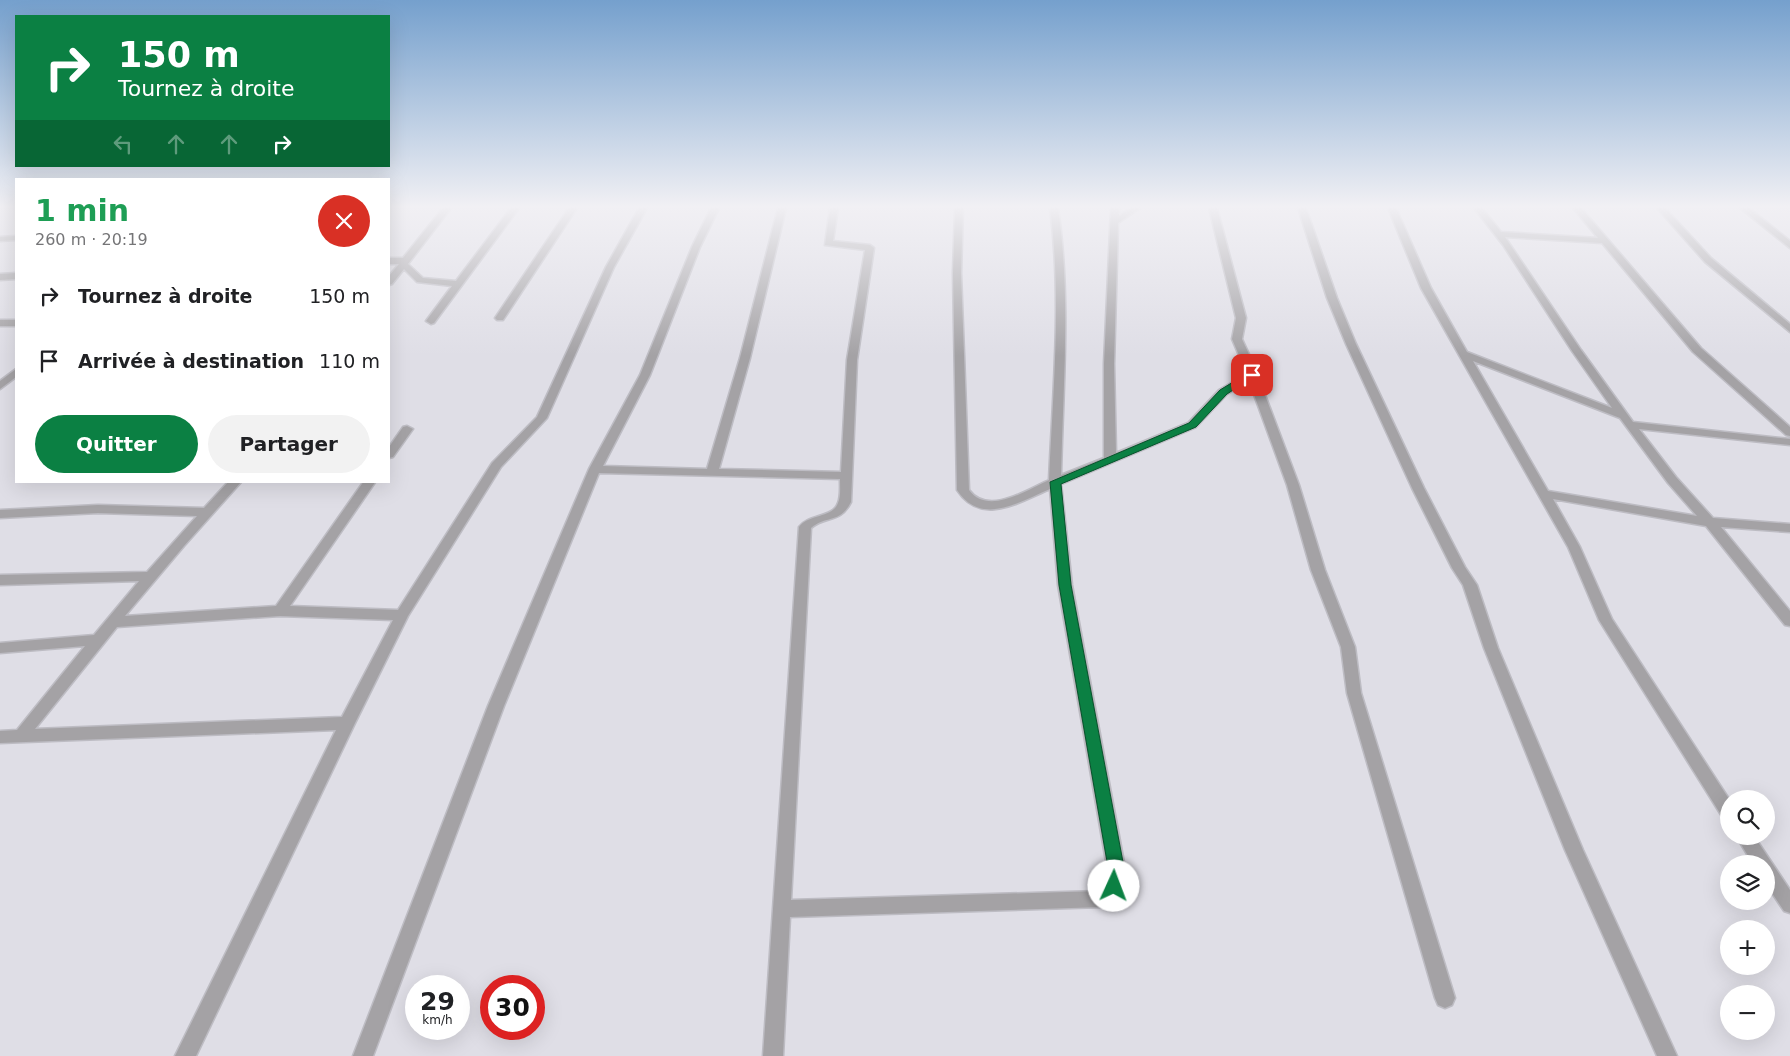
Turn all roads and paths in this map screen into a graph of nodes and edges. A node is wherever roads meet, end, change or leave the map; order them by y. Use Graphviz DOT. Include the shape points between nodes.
graph roads {
  1 [pos="408,257"];
  2 [pos="478,257"];
  3 [pos="540,257"];
  4 [pos="615,257"];
  5 [pos="692,257"];
  6 [pos="770,257"];
  7 [pos="869,257"];
  8 [pos="957,257"];
  9 [pos="1060,257"];
  10 [pos="1113,257"];
  11 [pos="1226,257"];
  12 [pos="1318,257"];
  13 [pos="1413,257"];
  14 [pos="1514,257"];
  15 [pos="1620,257"];
  16 [pos="1707,257"];
  17 [pos="390,261"];
  18 [pos="404,263"];
  19 [pos="15,276"];
  20 [pos="0,277"];
  21 [pos="390,281"];
  22 [pos="458,284"];
  23 [pos="500,318"];
  24 [pos="431,321"];
  25 [pos="0,323"];
  26 [pos="15,323"];
  27 [pos="1790,330"];
  28 [pos="1462,354"];
  29 [pos="0,372"];
  30 [pos="15,372"];
  31 [pos="15,373"];
  32 [pos="1252,375"];
  33 [pos="0,386"];
  34 [pos="1627,421"];
  35 [pos="407,428"];
  36 [pos="1790,433"];
  37 [pos="1790,442"];
  38 [pos="390,454"];
  39 [pos="1110,460"];
  40 [pos="595,469"];
  41 [pos="712,472"];
  42 [pos="846,476"];
  43 [pos="1055,482"];
  44 [pos="234,483"];
  45 [pos="369,483"];
  46 [pos="1543,494"];
  47 [pos="206,512"];
  48 [pos="0,514"];
  49 [pos="1708,522"];
  50 [pos="1790,528"];
  51 [pos="151,576"];
  52 [pos="0,580"];
  53 [pos="280,611"];
  54 [pos="402,615"];
  55 [pos="1790,621"];
  56 [pos="114,622"];
  57 [pos="100,640"];
  58 [pos="0,648"];
  59 [pos="347,723"];
  60 [pos="20,737"];
  61 [pos="0,738"];
  62 [pos="1720,799"];
  63 [pos="1775,882"];
  64 [pos="1790,905"];
  65 [pos="782,909"];
  66 [pos="1445,998"];
  67 [pos="185,1056"];
  68 [pos="363,1056"];
  69 [pos="773,1056"];
  70 [pos="1668,1056"];
  1 -- 18 [label="street"];
  2 -- 22 [label="street"];
  3 -- 23 [label="street"];
  4 -- 54 [label="street" via="542,418 496,466"];
  5 -- 40 [label="street" via="645,375"];
  6 -- 41 [label="street"];
  7 -- 42 [label="street" via="852,360"];
  8 -- 43 [label="street" via="963,490 969,500 980,506 1000,505"];
  9 -- 43 [label="street"];
  10 -- 39 [label="street"];
  11 -- 32 [label="street" via="1241,318 1237,339"];
  12 -- 70 [label="street" via="1351,344 1418,488 1458,568 1470,585 1491,648 1574,850"];
  13 -- 28 [label="street"];
  14 -- 34 [label="street"];
  15 -- 36 [label="street" via="1697,350"];
  16 -- 27 [label="street"];
  17 -- 18 [label="street"];
  18 -- 21 [label="street"];
  18 -- 22 [label="street" via="420,280"];
  19 -- 20 [label="street"];
  22 -- 24 [label="street"];
  25 -- 26 [label="street"];
  28 -- 34 [label="street"];
  28 -- 46 [label="street"];
  29 -- 30 [label="street"];
  31 -- 33 [label="street"];
  32 -- 39 [label="street" via="1223,392 1192,425"];
  32 -- 66 [label="street" via="1293,485 1318,570 1348,647 1354,693"];
  34 -- 37 [label="street"];
  34 -- 49 [label="street"];
  35 -- 38 [label="street"];
  39 -- 43 [label="street"];
  40 -- 41 [label="street"];
  40 -- 68 [label="street" via="496,706"];
  41 -- 42 [label="street"];
  42 -- 65 [label="street" via="843,508 830,518 810,522 805,527"];
  43 -- 65 [label="street" via="1065,585 1117,873 1114,886 1104,899"];
  44 -- 47 [label="street"];
  45 -- 53 [label="street"];
  46 -- 49 [label="street"];
  46 -- 62 [label="street" via="1574,547 1606,620"];
  47 -- 48 [label="street" via="98,509"];
  47 -- 51 [label="street"];
  49 -- 50 [label="street"];
  49 -- 55 [label="street" via="1728,542"];
  51 -- 52 [label="street"];
  51 -- 56 [label="street"];
  53 -- 54 [label="street"];
  53 -- 56 [label="street"];
  54 -- 59 [label="street"];
  56 -- 57 [label="street"];
  57 -- 58 [label="street"];
  57 -- 60 [label="street"];
  59 -- 60 [label="street"];
  59 -- 67 [label="street"];
  60 -- 61 [label="street"];
  63 -- 64 [label="street"];
  65 -- 69 [label="street"];
}
